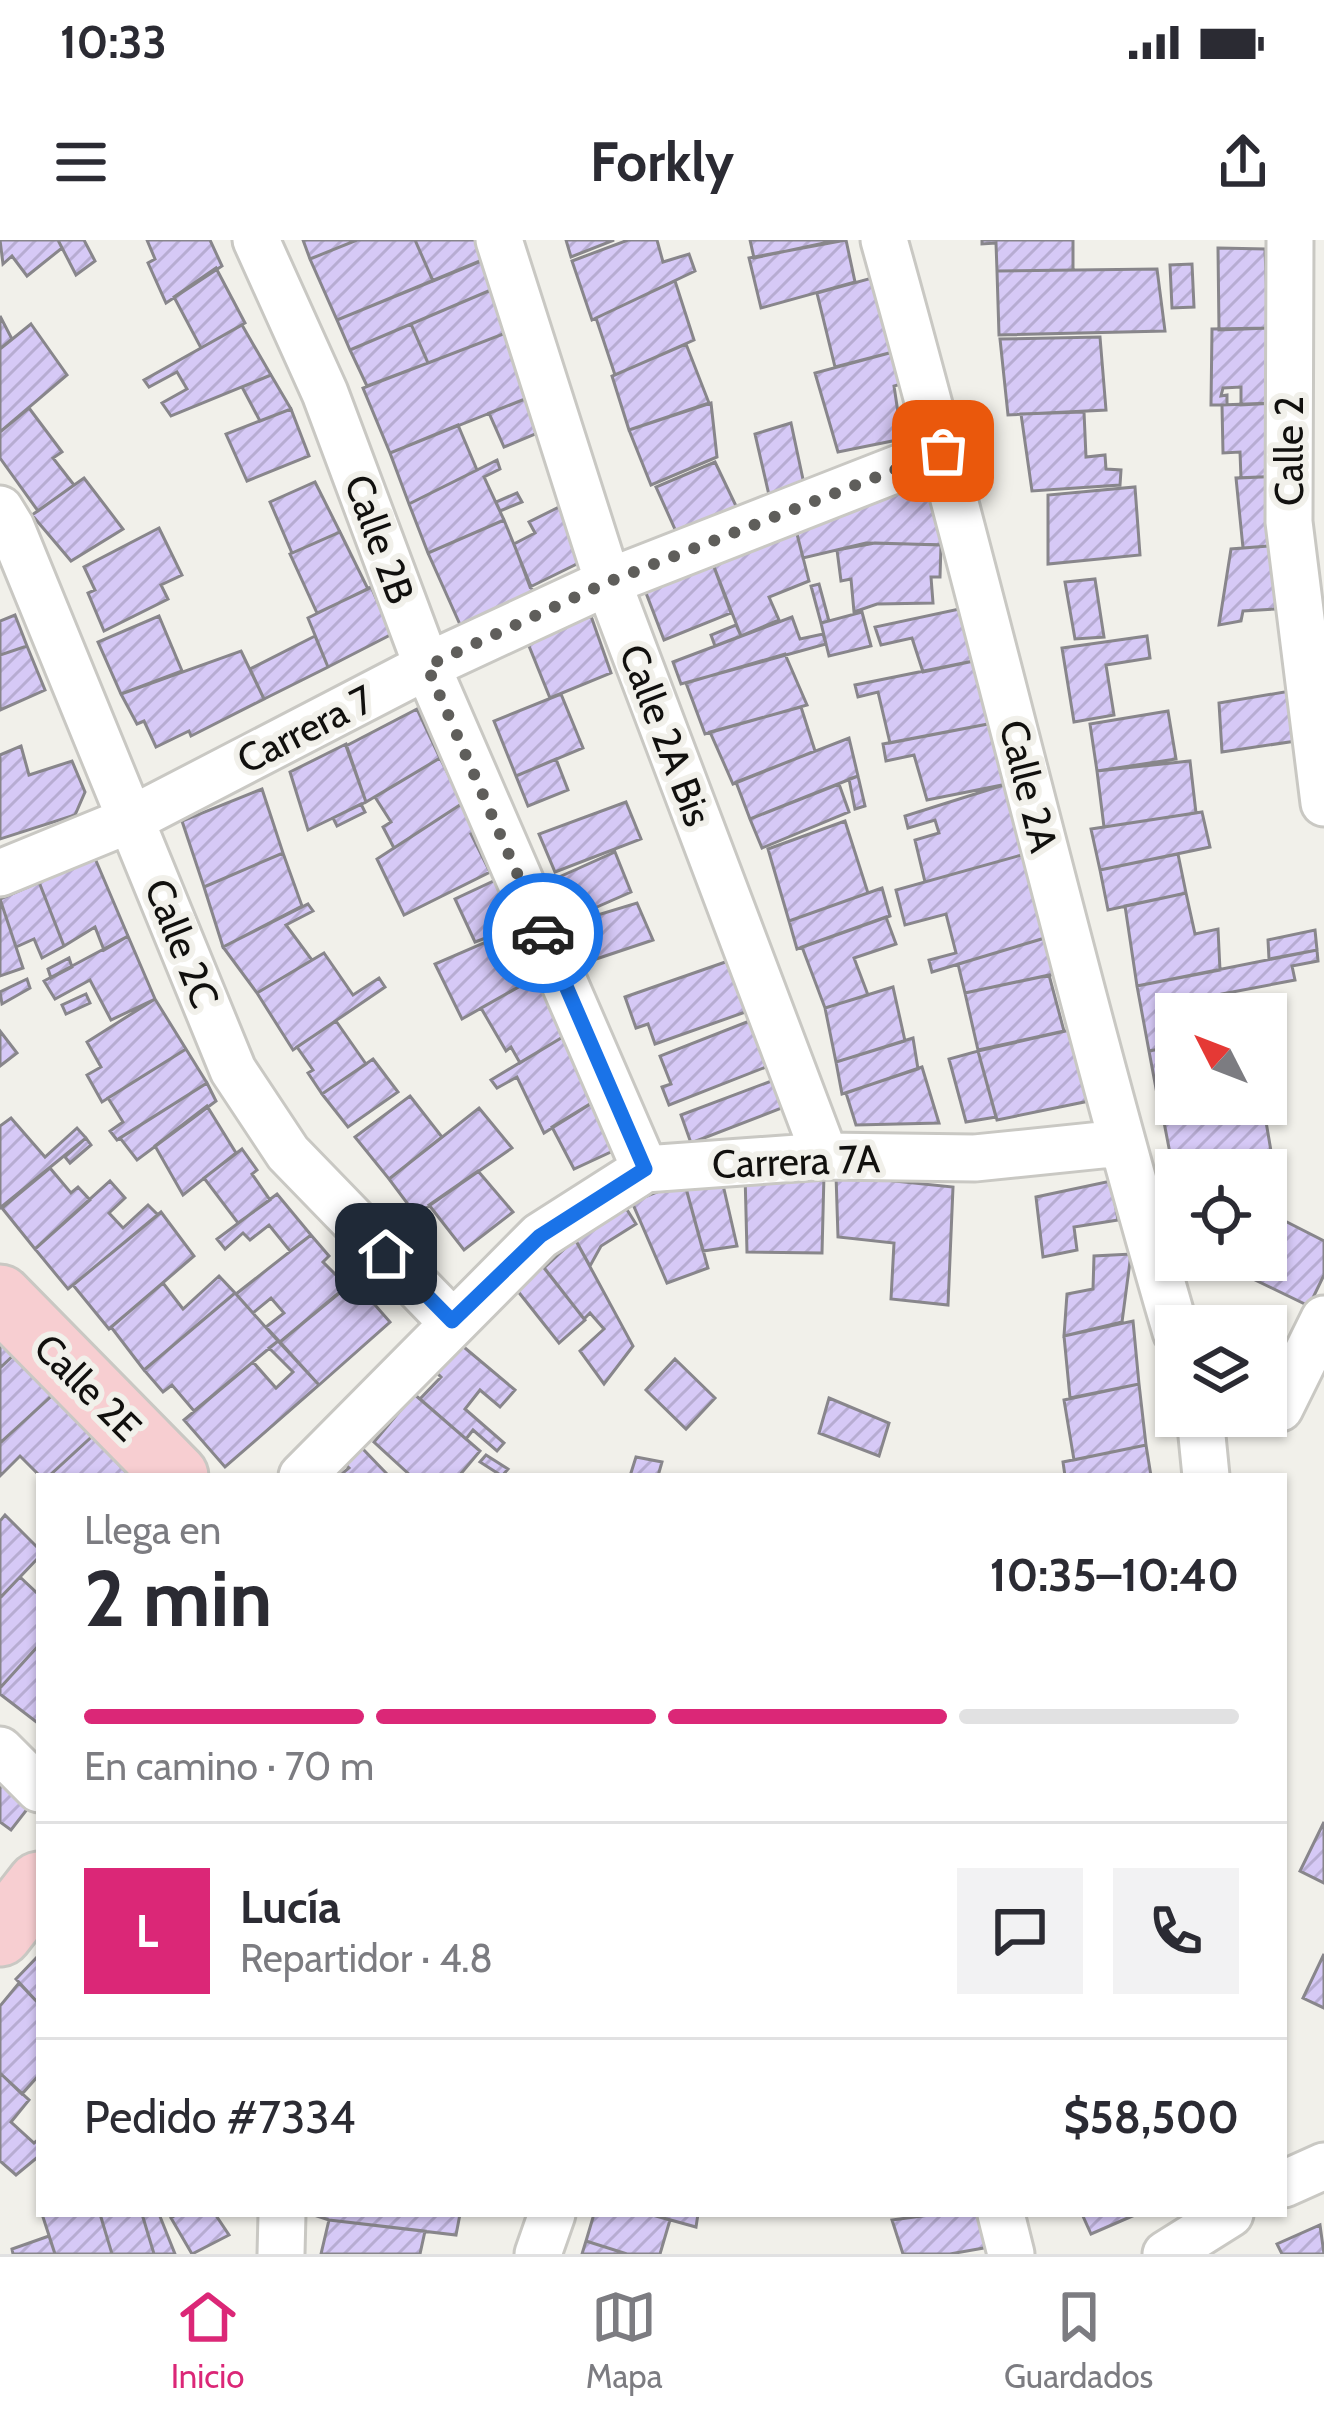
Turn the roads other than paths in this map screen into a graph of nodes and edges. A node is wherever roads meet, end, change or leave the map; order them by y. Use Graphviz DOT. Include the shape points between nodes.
graph roads {
  1 [pos="256,240"];
  2 [pos="499,240"];
  3 [pos="884,240"];
  4 [pos="1290,240"];
  5 [pos="943,451"];
  6 [pos="0,508"];
  7 [pos="608,582"];
  8 [pos="427,666"];
  9 [pos="1324,803"];
  10 [pos="132,818"];
  11 [pos="0,873"];
  12 [pos="1121,1143"];
  13 [pos="825,1156"];
  14 [pos="645,1169"];
  15 [pos="0,1297"];
  16 [pos="1168,1305"];
  17 [pos="1324,1319"];
  18 [pos="452,1321"];
  19 [pos="1290,1405"];
  20 [pos="1209,1437"];
  21 [pos="173,1473"];
  22 [pos="305,1473"];
  23 [pos="1206,1473"];
  24 [pos="0,1750"];
  25 [pos="36,1786"];
  26 [pos="1324,2166"];
  27 [pos="1287,2183"];
  28 [pos="282,2217"];
  29 [pos="551,2217"];
  30 [pos="1002,2217"];
  31 [pos="1225,2217"];
  32 [pos="281,2254"];
  33 [pos="538,2254"];
  34 [pos="1011,2254"];
  35 [pos="1166,2254"];
  1 -- 8 [label="street, Calle 2B" via="325,393"];
  2 -- 7 [label="street, Calle 2A Bis"];
  3 -- 5 [label="street, Calle 2A"];
  4 -- 9 [label="street, Calle 2" via="1288,522"];
  5 -- 7 [label="street, Carrera 7"];
  5 -- 12 [label="street, Calle 2A"];
  6 -- 10 [label="street, Calle 2C"];
  7 -- 8 [label="street, Carrera 7"];
  7 -- 13 [label="street, Calle 2A Bis"];
  8 -- 10 [label="street, Carrera 7"];
  8 -- 14 [label="street, Calle 2B"];
  10 -- 11 [label="street, Carrera 7"];
  10 -- 18 [label="street, Calle 2C" via="232,1070 288,1153"];
  12 -- 13 [label="street, Carrera 7A" via="975,1158"];
  12 -- 16 [label="street, Calle 2A"];
  13 -- 14 [label="street, Carrera 7A"];
  14 -- 18 [label="street, Carrera 7A" via="540,1236"];
  15 -- 21 [label="street, Calle 2E"];
  17 -- 19 [label="street"];
  18 -- 22 [label="street, Carrera 7A"];
  20 -- 23 [label="street"];
  24 -- 25 [label="street"];
  26 -- 27 [label="street"];
  28 -- 32 [label="street"];
  29 -- 33 [label="street"];
  30 -- 34 [label="street"];
  31 -- 35 [label="street"];
}
